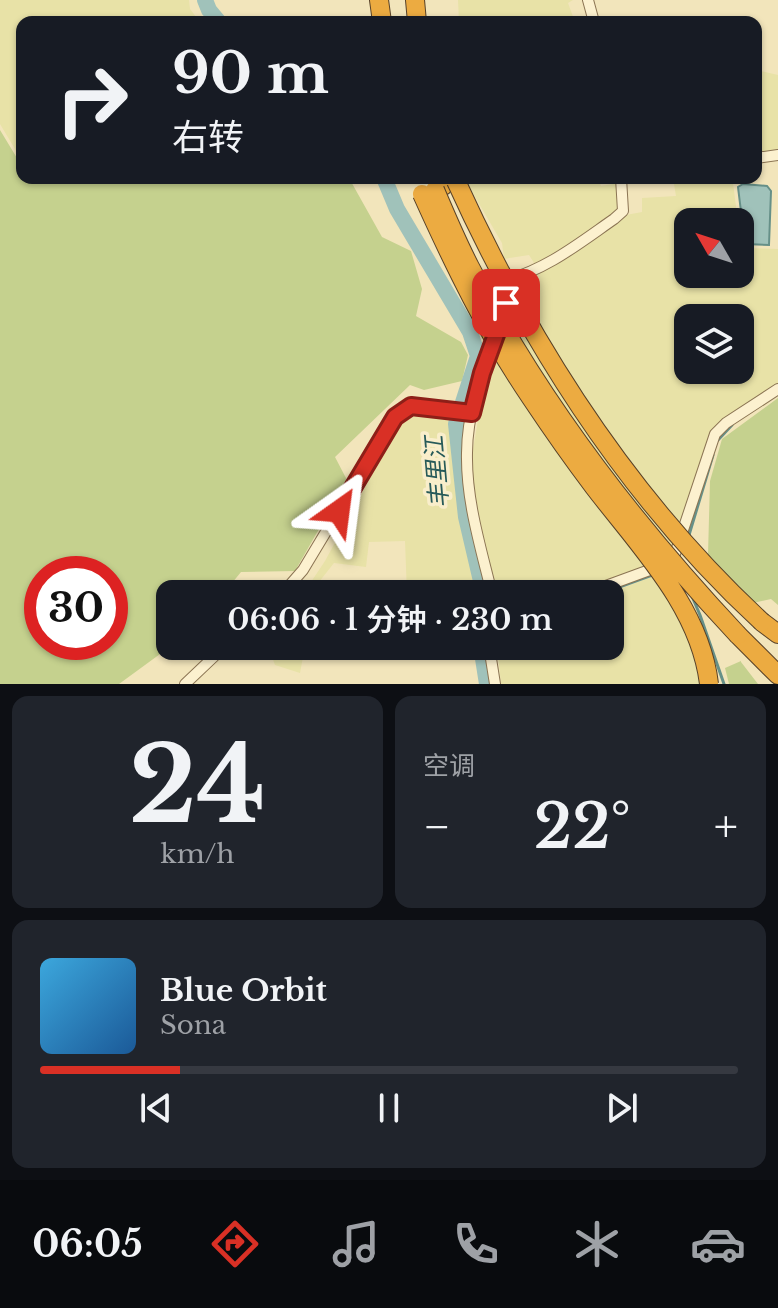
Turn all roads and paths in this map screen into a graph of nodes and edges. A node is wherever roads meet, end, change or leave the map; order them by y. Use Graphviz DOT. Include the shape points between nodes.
graph roads {
  1 [pos="437,184"];
  2 [pos="437,184"];
  3 [pos="438,184"];
  4 [pos="621,184"];
  5 [pos="503,281"];
  6 [pos="506,303"];
  7 [pos="778,389"];
  8 [pos="469,412"];
  9 [pos="294,580"];
  10 [pos="489,580"];
  11 [pos="622,580"];
  12 [pos="748,629"];
  13 [pos="778,634"];
  14 [pos="210,660"];
  15 [pos="491,660"];
  16 [pos="778,663"];
  17 [pos="778,675"];
  18 [pos="185,684"];
  19 [pos="495,684"];
  20 [pos="709,684"];
  1 -- 12 [label="highway, bridge" via="476,279 566,427 661,551"];
  2 -- 20 [label="highway, bridge" via="457,272 529,396 686,615"];
  3 -- 12 [label="highway, bridge" via="490,255 594,425"];
  4 -- 5 [label="street" via="623,211 614,219 552,263"];
  6 -- 8 [label="street"];
  7 -- 11 [label="street" via="715,434 674,557"];
  8 -- 9 [label="street" via="411,406 395,417"];
  8 -- 10 [label="street" via="471,504"];
  12 -- 13 [label="highway"];
  12 -- 16 [label="highway"];
  12 -- 17 [label="highway"];
  14 -- 18 [label="street"];
  15 -- 19 [label="street"];
}
